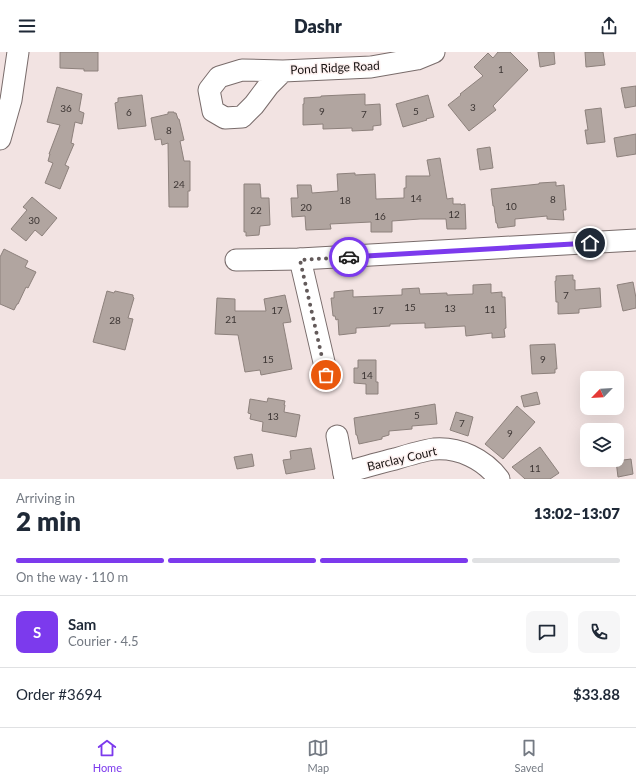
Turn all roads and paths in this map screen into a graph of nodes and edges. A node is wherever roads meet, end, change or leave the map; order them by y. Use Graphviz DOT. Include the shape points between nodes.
graph roads {
  1 [pos="18,52"];
  2 [pos="434,52"];
  3 [pos="283,70"];
  4 [pos="0,139"];
  5 [pos="636,240"];
  6 [pos="236,260"];
  7 [pos="300,260"];
  8 [pos="326,375"];
  9 [pos="337,436"];
  10 [pos="344,476"];
  11 [pos="499,479"];
  1 -- 4 [label="street" via="11,100"];
  2 -- 3 [label="street, Pond Ridge Road" via="417,59 371,67"];
  5 -- 7 [label="street"];
  6 -- 7 [label="street"];
  7 -- 8 [label="street"];
  9 -- 10 [label="street"];
  10 -- 11 [label="street, Barclay Court" via="420,452 450,449 478,460"];
}
